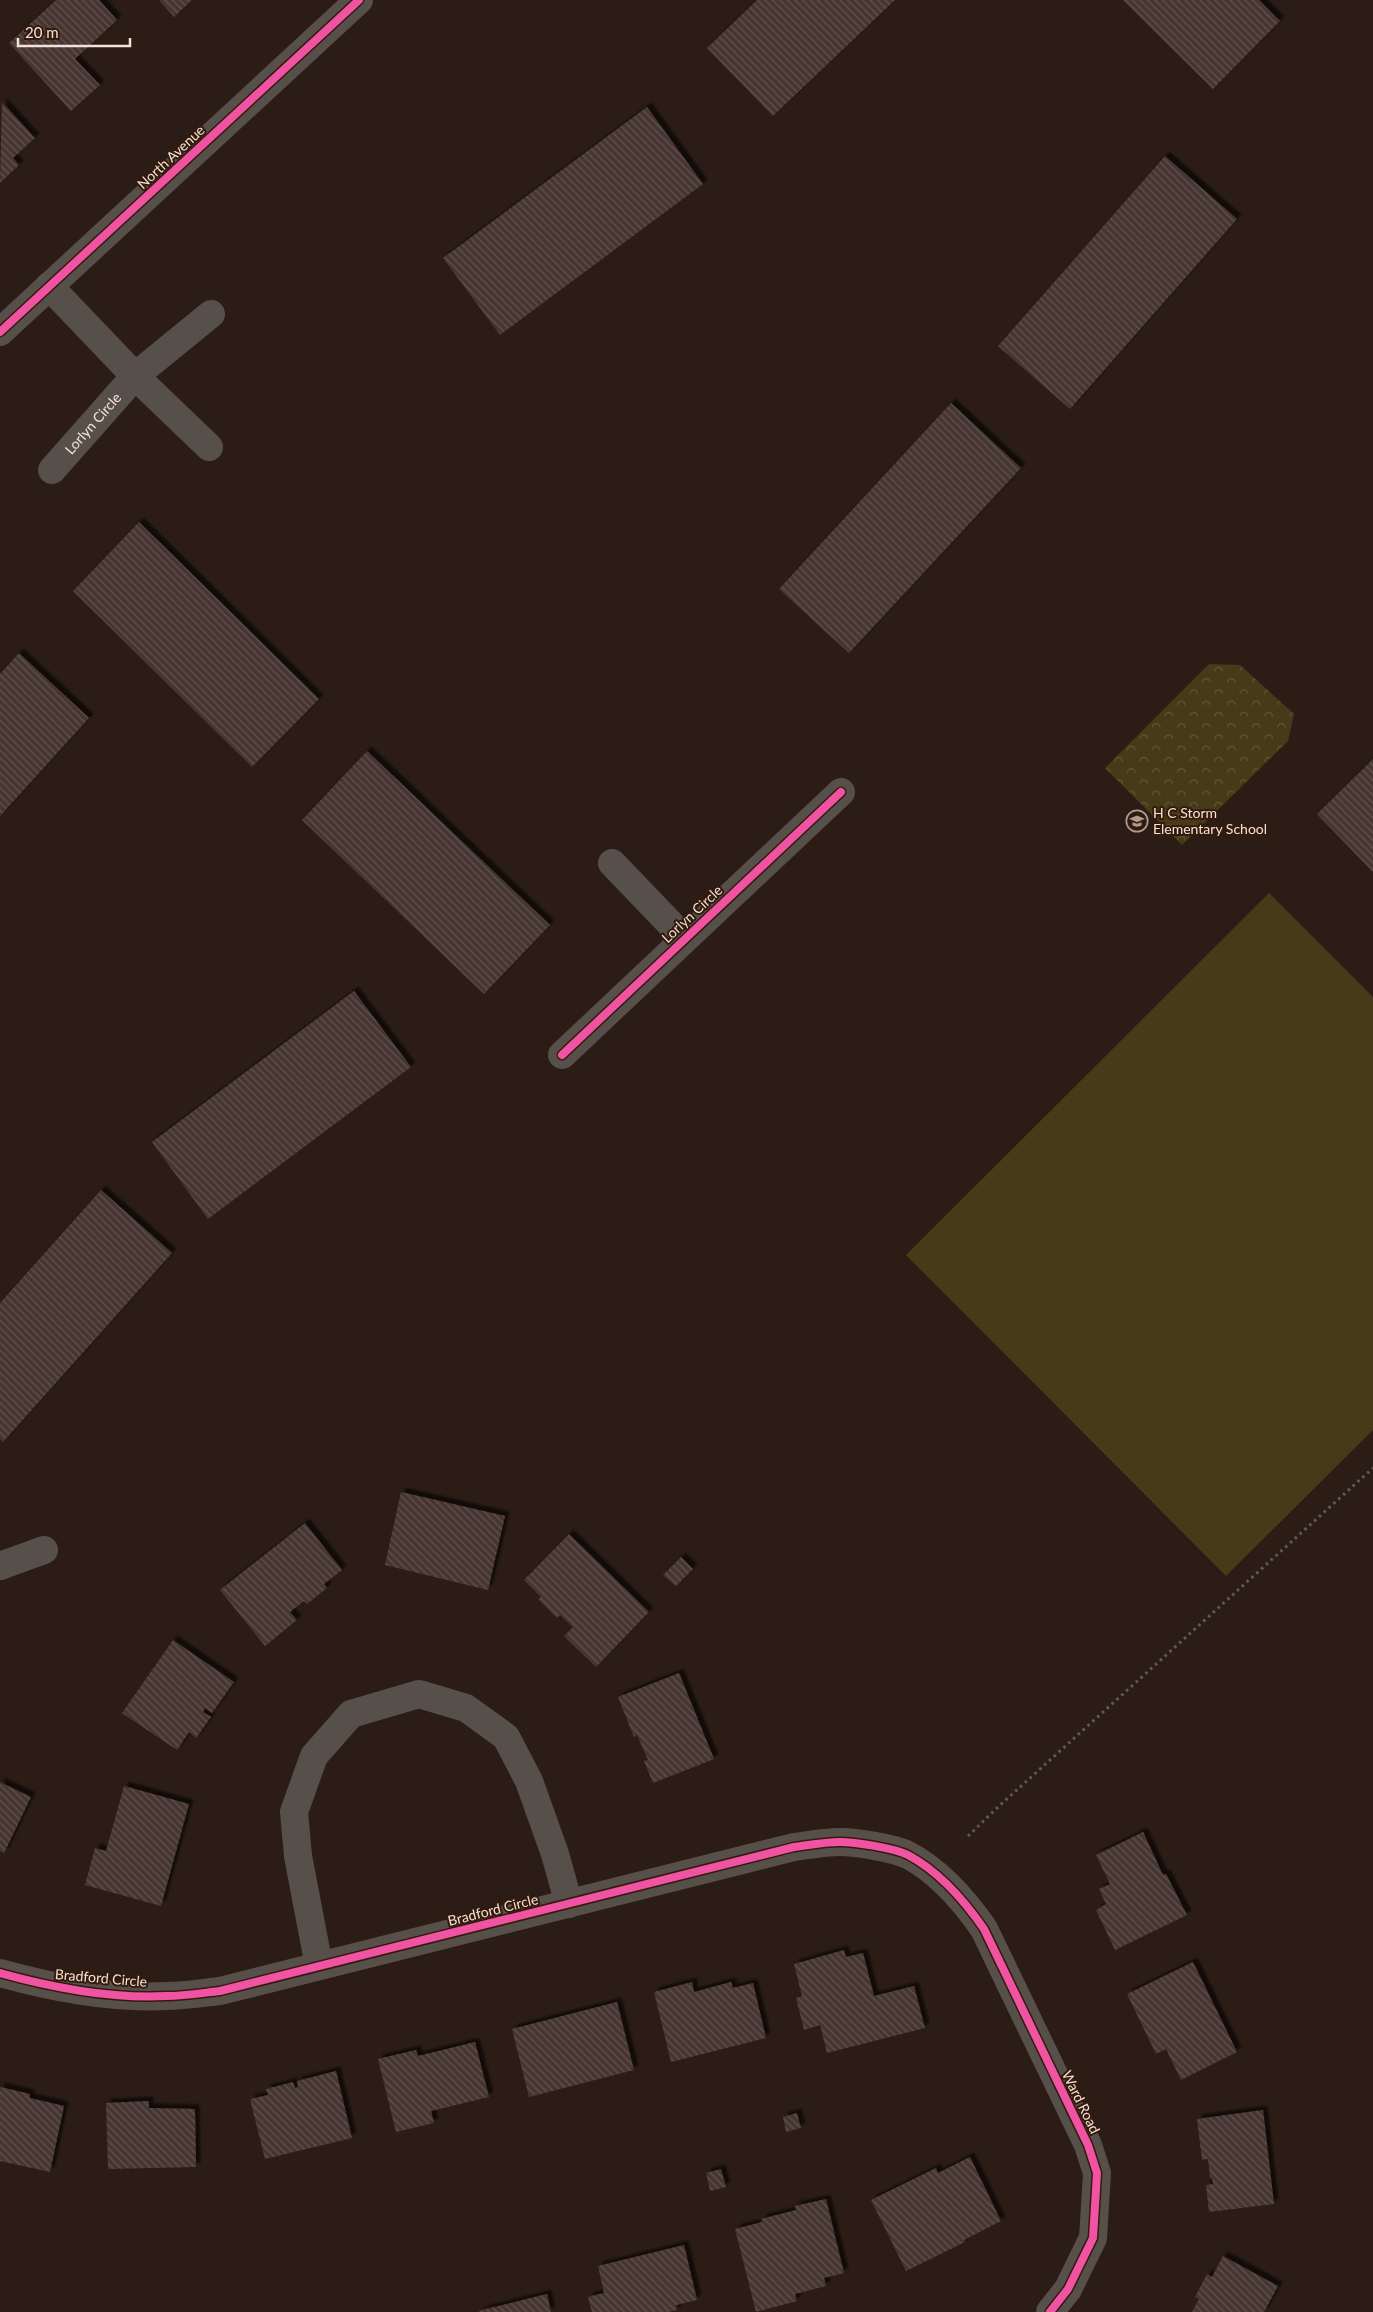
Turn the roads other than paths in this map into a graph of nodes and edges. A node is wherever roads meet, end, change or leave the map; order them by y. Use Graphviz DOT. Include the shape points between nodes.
graph roads {
  1 [pos="359,0"];
  2 [pos="49,286"];
  3 [pos="210,314"];
  4 [pos="0,332"];
  5 [pos="135,376"];
  6 [pos="209,446"];
  7 [pos="52,470"];
  8 [pos="841,792"];
  9 [pos="612,863"];
  10 [pos="684,938"];
  11 [pos="562,1055"];
  12 [pos="44,1550"];
  13 [pos="0,1566"];
  14 [pos="569,1904"];
  15 [pos="971,1910"];
  16 [pos="318,1966"];
  17 [pos="0,1973"];
  18 [pos="1050,2312"];
  1 -- 2 [label="street, North Avenue"];
  2 -- 4 [label="street, North Avenue"];
  2 -- 5 [label="street"];
  3 -- 5 [label="street, Lorlyn Circle"];
  5 -- 6 [label="street"];
  5 -- 7 [label="street, Lorlyn Circle"];
  8 -- 10 [label="street, Lorlyn Circle"];
  9 -- 10 [label="street, Lorlyn Circle"];
  10 -- 11 [label="street, Lorlyn Circle"];
  12 -- 13 [label="street"];
  14 -- 15 [label="street, Bradford Circle" via="794,1847 839,1842 907,1854 948,1883"];
  14 -- 16 [label="street, Bradford Circle"];
  14 -- 16 [label="street" via="556,1854 529,1781 506,1737 466,1708 419,1694 351,1714 314,1756 294,1812 298,1856"];
  15 -- 18 [label="street, Ward Road" via="984,1929 1088,2145 1097,2173 1093,2238 1068,2290"];
  16 -- 17 [label="street, Bradford Circle" via="220,1991 166,1996 103,1994 48,1986"];
}
